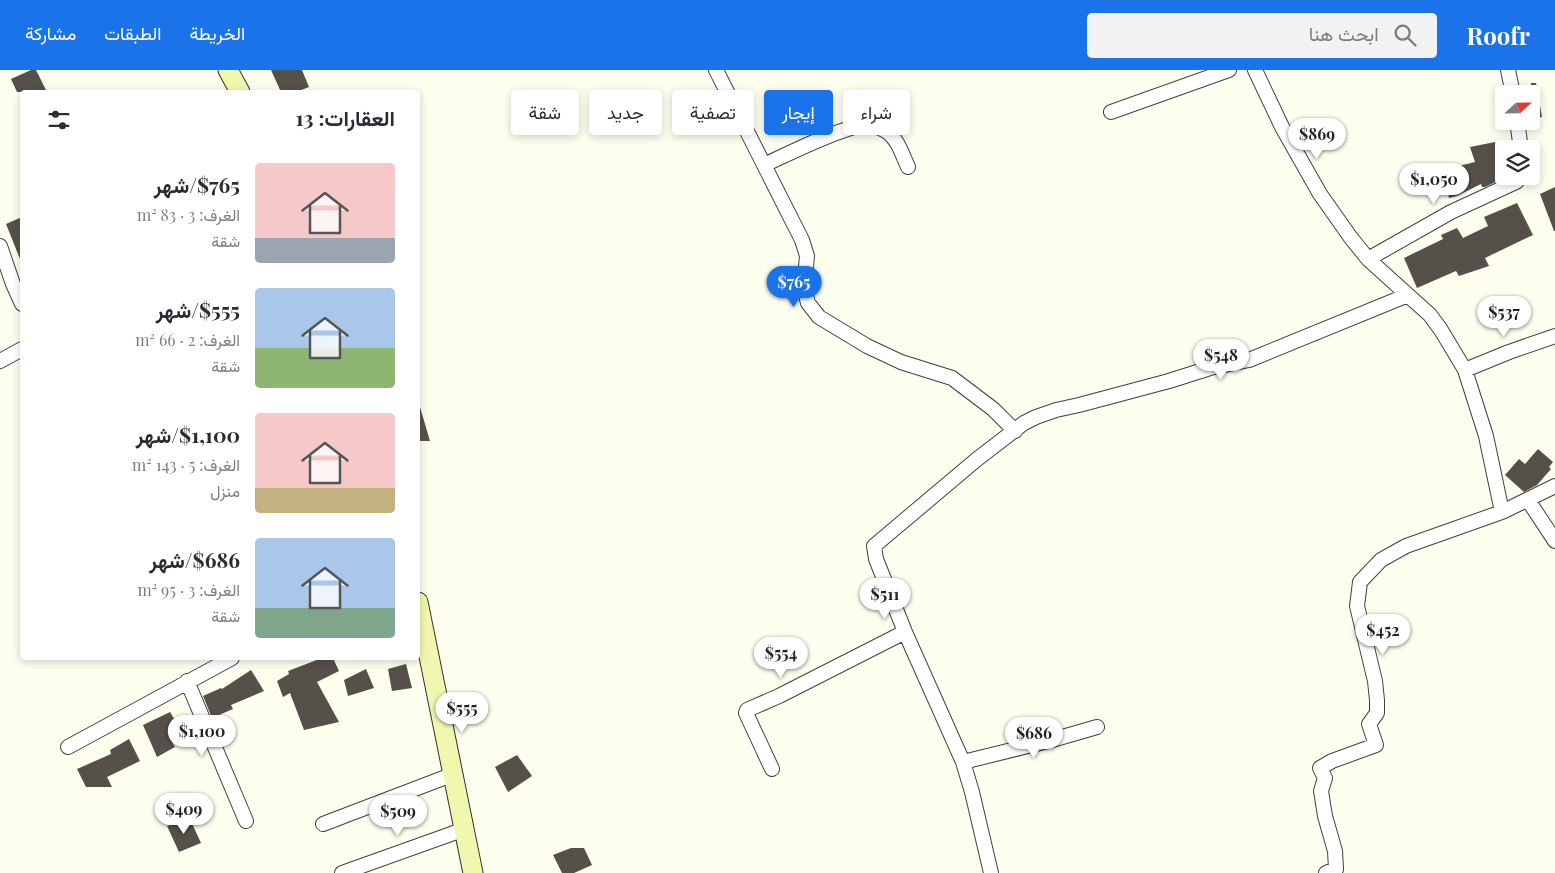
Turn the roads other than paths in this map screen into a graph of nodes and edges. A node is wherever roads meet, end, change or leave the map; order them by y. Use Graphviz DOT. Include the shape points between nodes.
graph roads {
  1 [pos="228,70"];
  2 [pos="716,70"];
  3 [pos="1229,70"];
  4 [pos="1254,70"];
  5 [pos="1508,70"];
  6 [pos="1511,85"];
  7 [pos="239,90"];
  8 [pos="1111,112"];
  9 [pos="764,165"];
  10 [pos="908,167"];
  11 [pos="1510,185"];
  12 [pos="0,246"];
  13 [pos="1368,259"];
  14 [pos="1408,295"];
  15 [pos="20,300"];
  16 [pos="1555,336"];
  17 [pos="20,350"];
  18 [pos="0,361"];
  19 [pos="1465,370"];
  20 [pos="1015,431"];
  21 [pos="1555,486"];
  22 [pos="1528,500"];
  23 [pos="1502,512"];
  24 [pos="1555,541"];
  25 [pos="420,612"];
  26 [pos="905,632"];
  27 [pos="228,660"];
  28 [pos="187,682"];
  29 [pos="1098,727"];
  30 [pos="68,747"];
  31 [pos="963,762"];
  32 [pos="772,769"];
  33 [pos="454,774"];
  34 [pos="246,821"];
  35 [pos="323,824"];
  36 [pos="465,829"];
  37 [pos="342,873"];
  38 [pos="473,873"];
  39 [pos="991,873"];
  40 [pos="1326,873"];
  1 -- 7 [label="street"];
  2 -- 9 [label="street"];
  3 -- 8 [label="street"];
  4 -- 13 [label="street" via="1320,194"];
  5 -- 6 [label="street"];
  9 -- 10 [label="street" via="815,141 852,127 871,124 886,131 896,142"];
  9 -- 20 [label="street" via="802,240 807,256 804,288 808,303 819,316 867,346 901,362 952,378"];
  11 -- 13 [label="street" via="1428,224"];
  12 -- 15 [label="street"];
  13 -- 14 [label="street"];
  14 -- 19 [label="street" via="1430,315"];
  14 -- 20 [label="street" via="1249,360 1051,412 1024,423"];
  16 -- 19 [label="street"];
  17 -- 18 [label="street"];
  19 -- 23 [label="street" via="1486,436"];
  20 -- 26 [label="street" via="874,546 876,559"];
  21 -- 22 [label="street"];
  22 -- 23 [label="street"];
  22 -- 24 [label="street"];
  23 -- 40 [label="street" via="1406,546 1381,560 1360,582 1357,606 1375,681 1377,713 1370,724 1376,745 1320,768 1324,778 1321,791 1325,816 1335,851 1336,869"];
  25 -- 33 [label="street"];
  26 -- 31 [label="street"];
  26 -- 32 [label="street" via="747,710"];
  27 -- 28 [label="street"];
  28 -- 30 [label="street"];
  28 -- 34 [label="street"];
  29 -- 31 [label="street"];
  31 -- 39 [label="street"];
  33 -- 35 [label="street"];
  33 -- 36 [label="street"];
  36 -- 37 [label="street"];
  36 -- 38 [label="street"];
}
